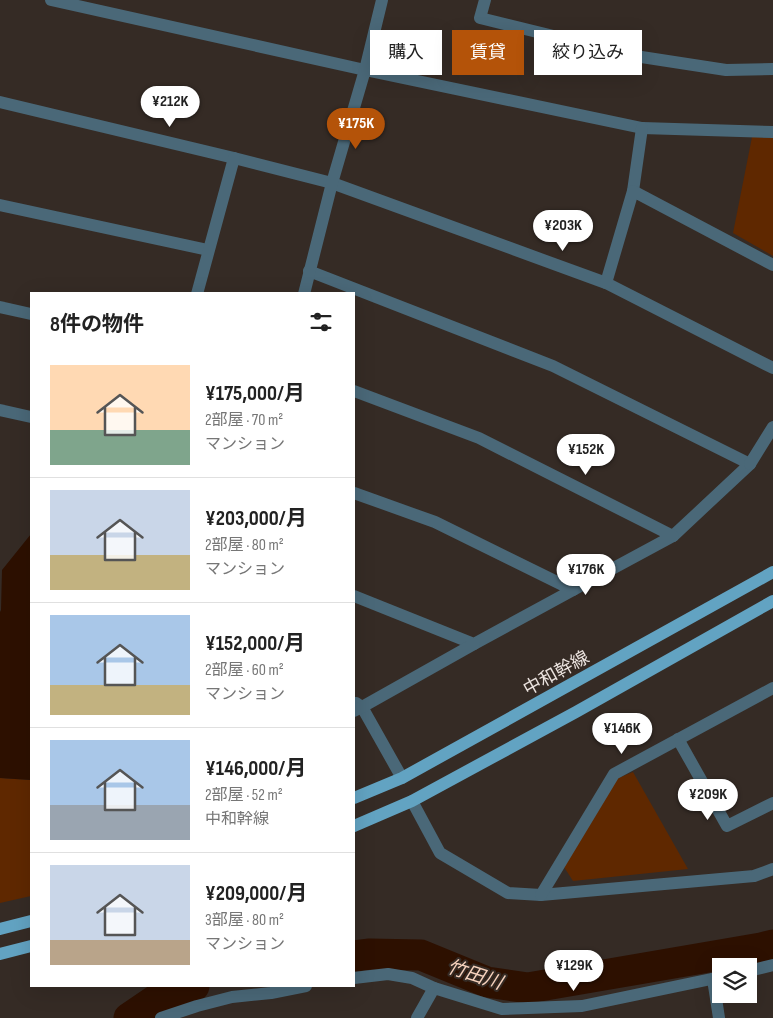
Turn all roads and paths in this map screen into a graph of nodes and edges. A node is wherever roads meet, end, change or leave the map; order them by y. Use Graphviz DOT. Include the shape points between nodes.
graph roads {
  1 [pos="51,0"];
  2 [pos="382,0"];
  3 [pos="484,0"];
  4 [pos="773,69"];
  5 [pos="365,70"];
  6 [pos="0,102"];
  7 [pos="642,128"];
  8 [pos="773,132"];
  9 [pos="234,158"];
  10 [pos="332,183"];
  11 [pos="633,191"];
  12 [pos="0,204"];
  13 [pos="208,250"];
  14 [pos="773,265"];
  15 [pos="309,271"];
  16 [pos="606,283"];
  17 [pos="198,292"];
  18 [pos="304,292"];
  19 [pos="0,307"];
  20 [pos="30,314"];
  21 [pos="773,368"];
  22 [pos="355,390"];
  23 [pos="0,410"];
  24 [pos="30,417"];
  25 [pos="773,427"];
  26 [pos="750,464"];
  27 [pos="355,492"];
  28 [pos="673,536"];
  29 [pos="773,572"];
  30 [pos="573,590"];
  31 [pos="355,596"];
  32 [pos="773,601"];
  33 [pos="474,644"];
  34 [pos="773,688"];
  35 [pos="356,707"];
  36 [pos="678,739"];
  37 [pos="402,778"];
  38 [pos="355,798"];
  39 [pos="412,801"];
  40 [pos="773,803"];
  41 [pos="355,826"];
  42 [pos="773,869"];
  43 [pos="541,895"];
  44 [pos="30,921"];
  45 [pos="0,929"];
  46 [pos="30,946"];
  47 [pos="0,954"];
  48 [pos="773,965"];
  49 [pos="757,969"];
  50 [pos="355,978"];
  51 [pos="712,979"];
  52 [pos="294,987"];
  53 [pos="434,988"];
  54 [pos="270,989"];
  55 [pos="718,1003"];
  56 [pos="161,1018"];
  57 [pos="417,1018"];
  58 [pos="719,1018"];
  1 -- 5 [label="street"];
  2 -- 5 [label="street"];
  3 -- 4 [label="street" via="480,18 635,56 726,70"];
  5 -- 7 [label="street"];
  5 -- 10 [label="street"];
  6 -- 9 [label="street"];
  7 -- 8 [label="street"];
  7 -- 11 [label="street"];
  9 -- 10 [label="street"];
  9 -- 13 [label="street"];
  10 -- 15 [label="street"];
  10 -- 16 [label="street"];
  11 -- 14 [label="street"];
  11 -- 16 [label="street"];
  12 -- 13 [label="street"];
  13 -- 17 [label="street"];
  15 -- 18 [label="street"];
  15 -- 26 [label="street" via="553,366"];
  16 -- 21 [label="street"];
  19 -- 20 [label="street"];
  22 -- 28 [label="street" via="479,438"];
  23 -- 24 [label="street"];
  25 -- 26 [label="street"];
  26 -- 28 [label="street"];
  27 -- 30 [label="street" via="436,522"];
  28 -- 30 [label="street"];
  29 -- 37 [label="main road, 中和幹線"];
  30 -- 33 [label="street"];
  31 -- 33 [label="street"];
  32 -- 39 [label="main road"];
  33 -- 35 [label="street"];
  34 -- 36 [label="street"];
  35 -- 37 [label="street"];
  36 -- 40 [label="street" via="727,826"];
  36 -- 43 [label="street" via="614,774"];
  37 -- 38 [label="main road, 中和幹線"];
  39 -- 41 [label="main road"];
  39 -- 43 [label="street" via="440,853 508,893"];
  42 -- 43 [label="street" via="754,876"];
  44 -- 45 [label="main road"];
  46 -- 47 [label="main road"];
  48 -- 49 [label="street"];
  50 -- 53 [label="street" via="388,974 412,978"];
  51 -- 53 [label="street" via="582,1006 502,1009"];
  52 -- 54 [label="street"];
  53 -- 57 [label="street"];
  54 -- 56 [label="street"];
  55 -- 58 [label="street"];
}
